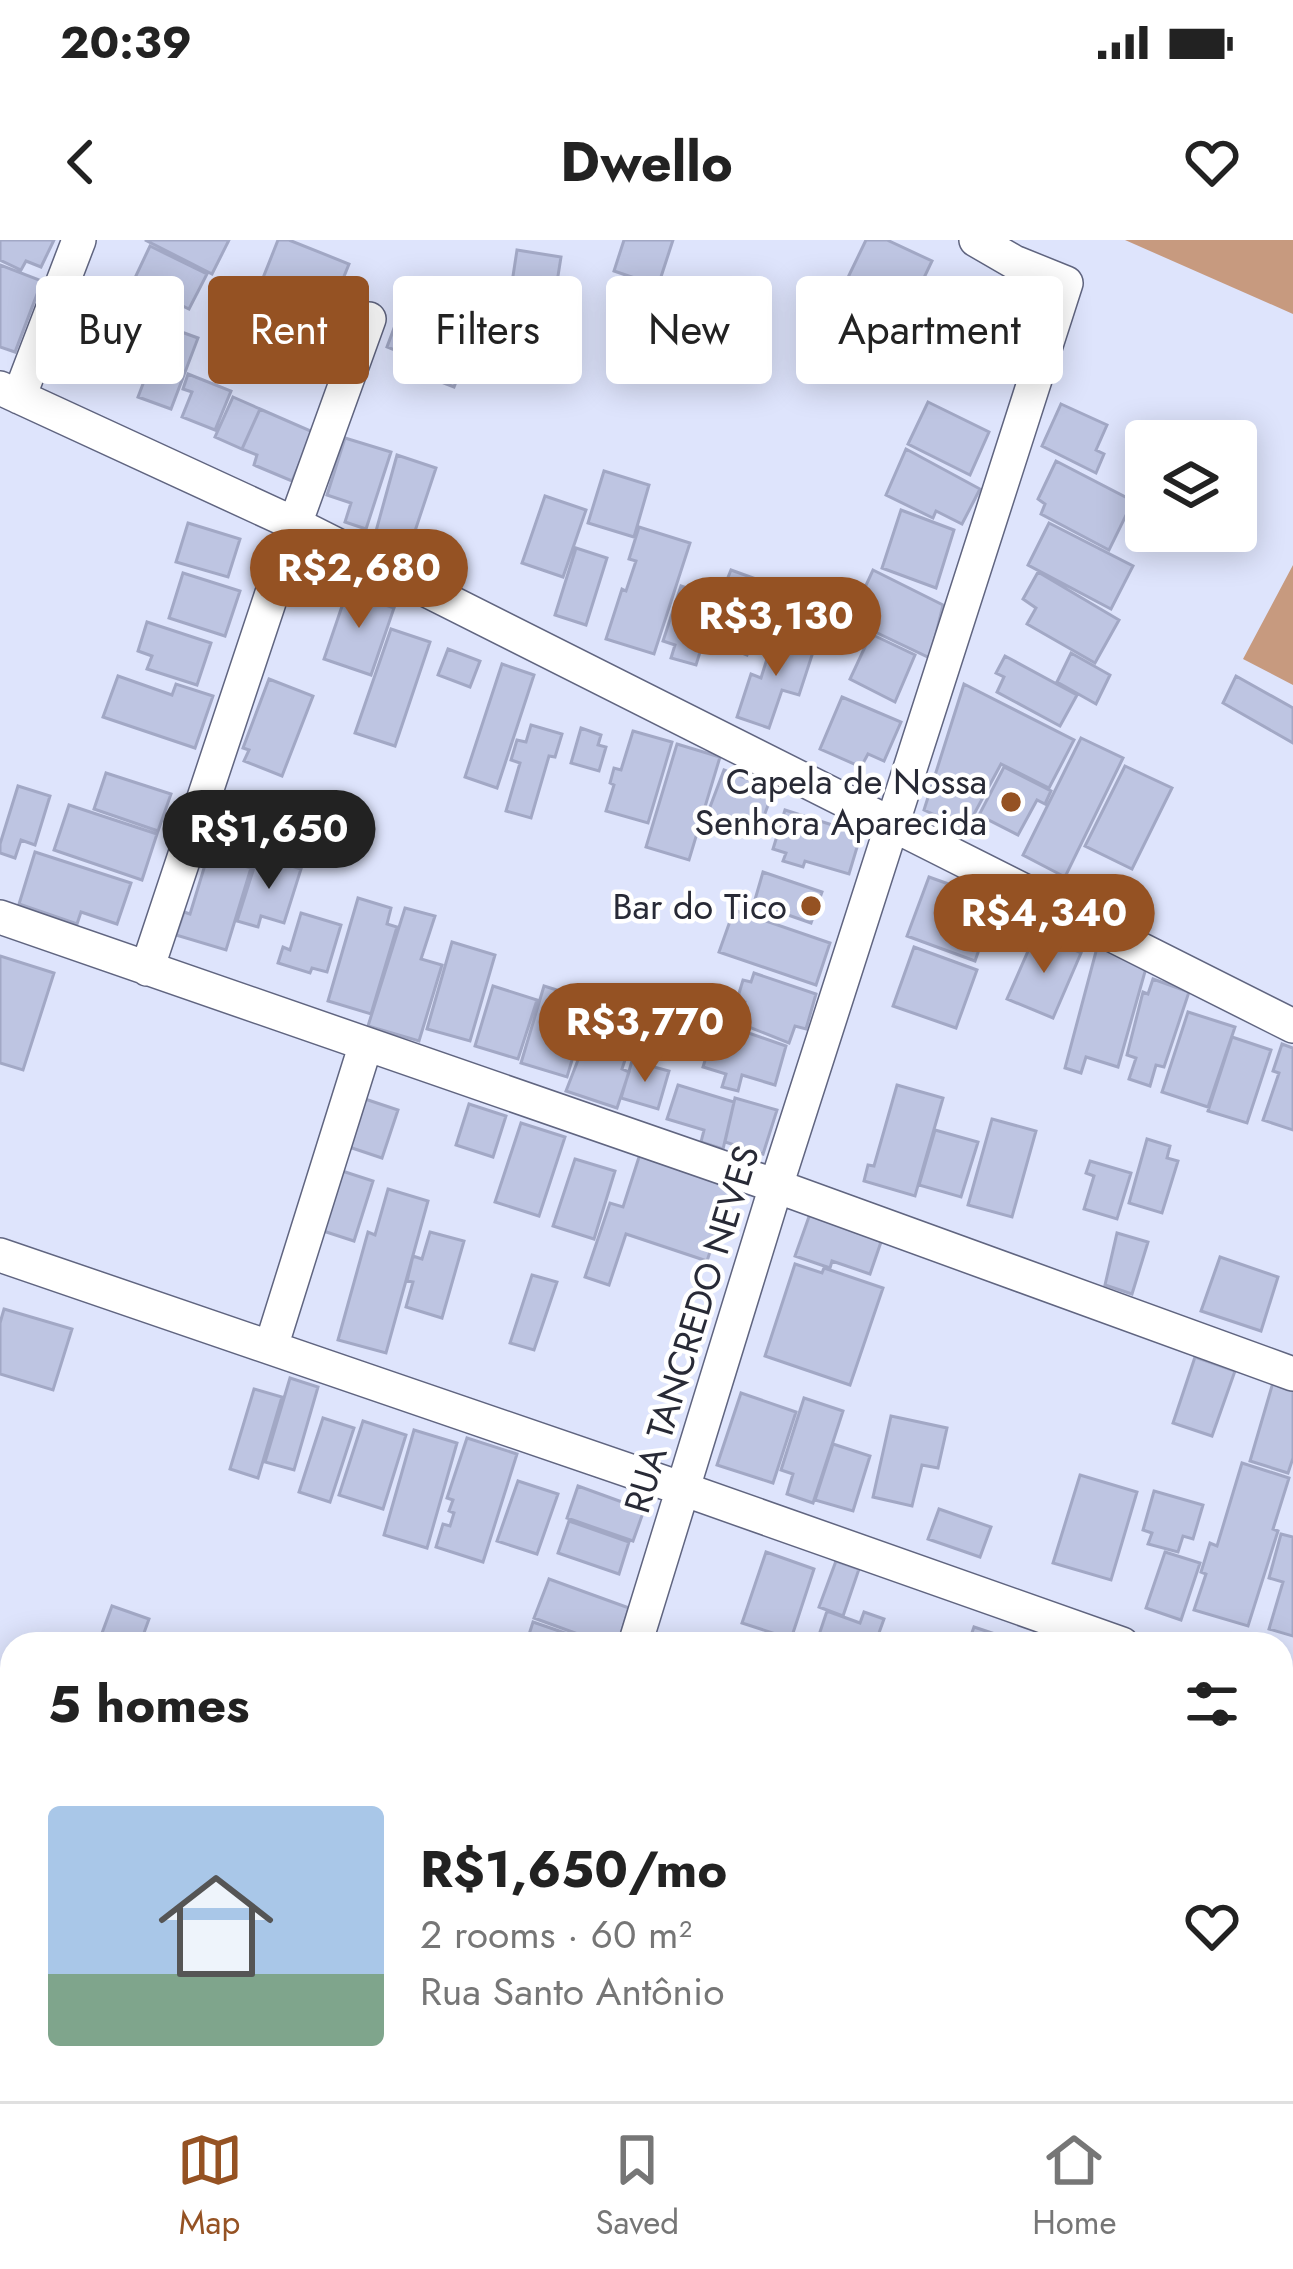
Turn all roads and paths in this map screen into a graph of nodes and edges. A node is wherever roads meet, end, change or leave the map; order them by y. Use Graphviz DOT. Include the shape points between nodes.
graph roads {
  1 [pos="79,240"];
  2 [pos="976,240"];
  3 [pos="346,384"];
  4 [pos="10,392"];
  5 [pos="295,524"];
  6 [pos="891,824"];
  7 [pos="0,917"];
  8 [pos="147,969"];
  9 [pos="1293,1026"];
  10 [pos="365,1047"];
  11 [pos="776,1186"];
  12 [pos="0,1255"];
  13 [pos="271,1347"];
  14 [pos="1293,1374"];
  15 [pos="683,1489"];
  16 [pos="639,1632"];
  17 [pos="1088,1632"];
  1 -- 4 [label="street"];
  2 -- 6 [label="street, RUA TANCREDO NEVES" via="1066,283"];
  3 -- 5 [label="street"];
  4 -- 5 [label="street"];
  5 -- 6 [label="street"];
  5 -- 8 [label="street"];
  6 -- 9 [label="street"];
  6 -- 11 [label="street, RUA TANCREDO NEVES"];
  7 -- 8 [label="street"];
  8 -- 10 [label="street"];
  10 -- 11 [label="street"];
  10 -- 13 [label="street"];
  11 -- 14 [label="street"];
  11 -- 15 [label="street, RUA TANCREDO NEVES"];
  12 -- 13 [label="street"];
  13 -- 15 [label="street"];
  15 -- 16 [label="street, RUA TANCREDO NEVES"];
  15 -- 17 [label="street"];
}
